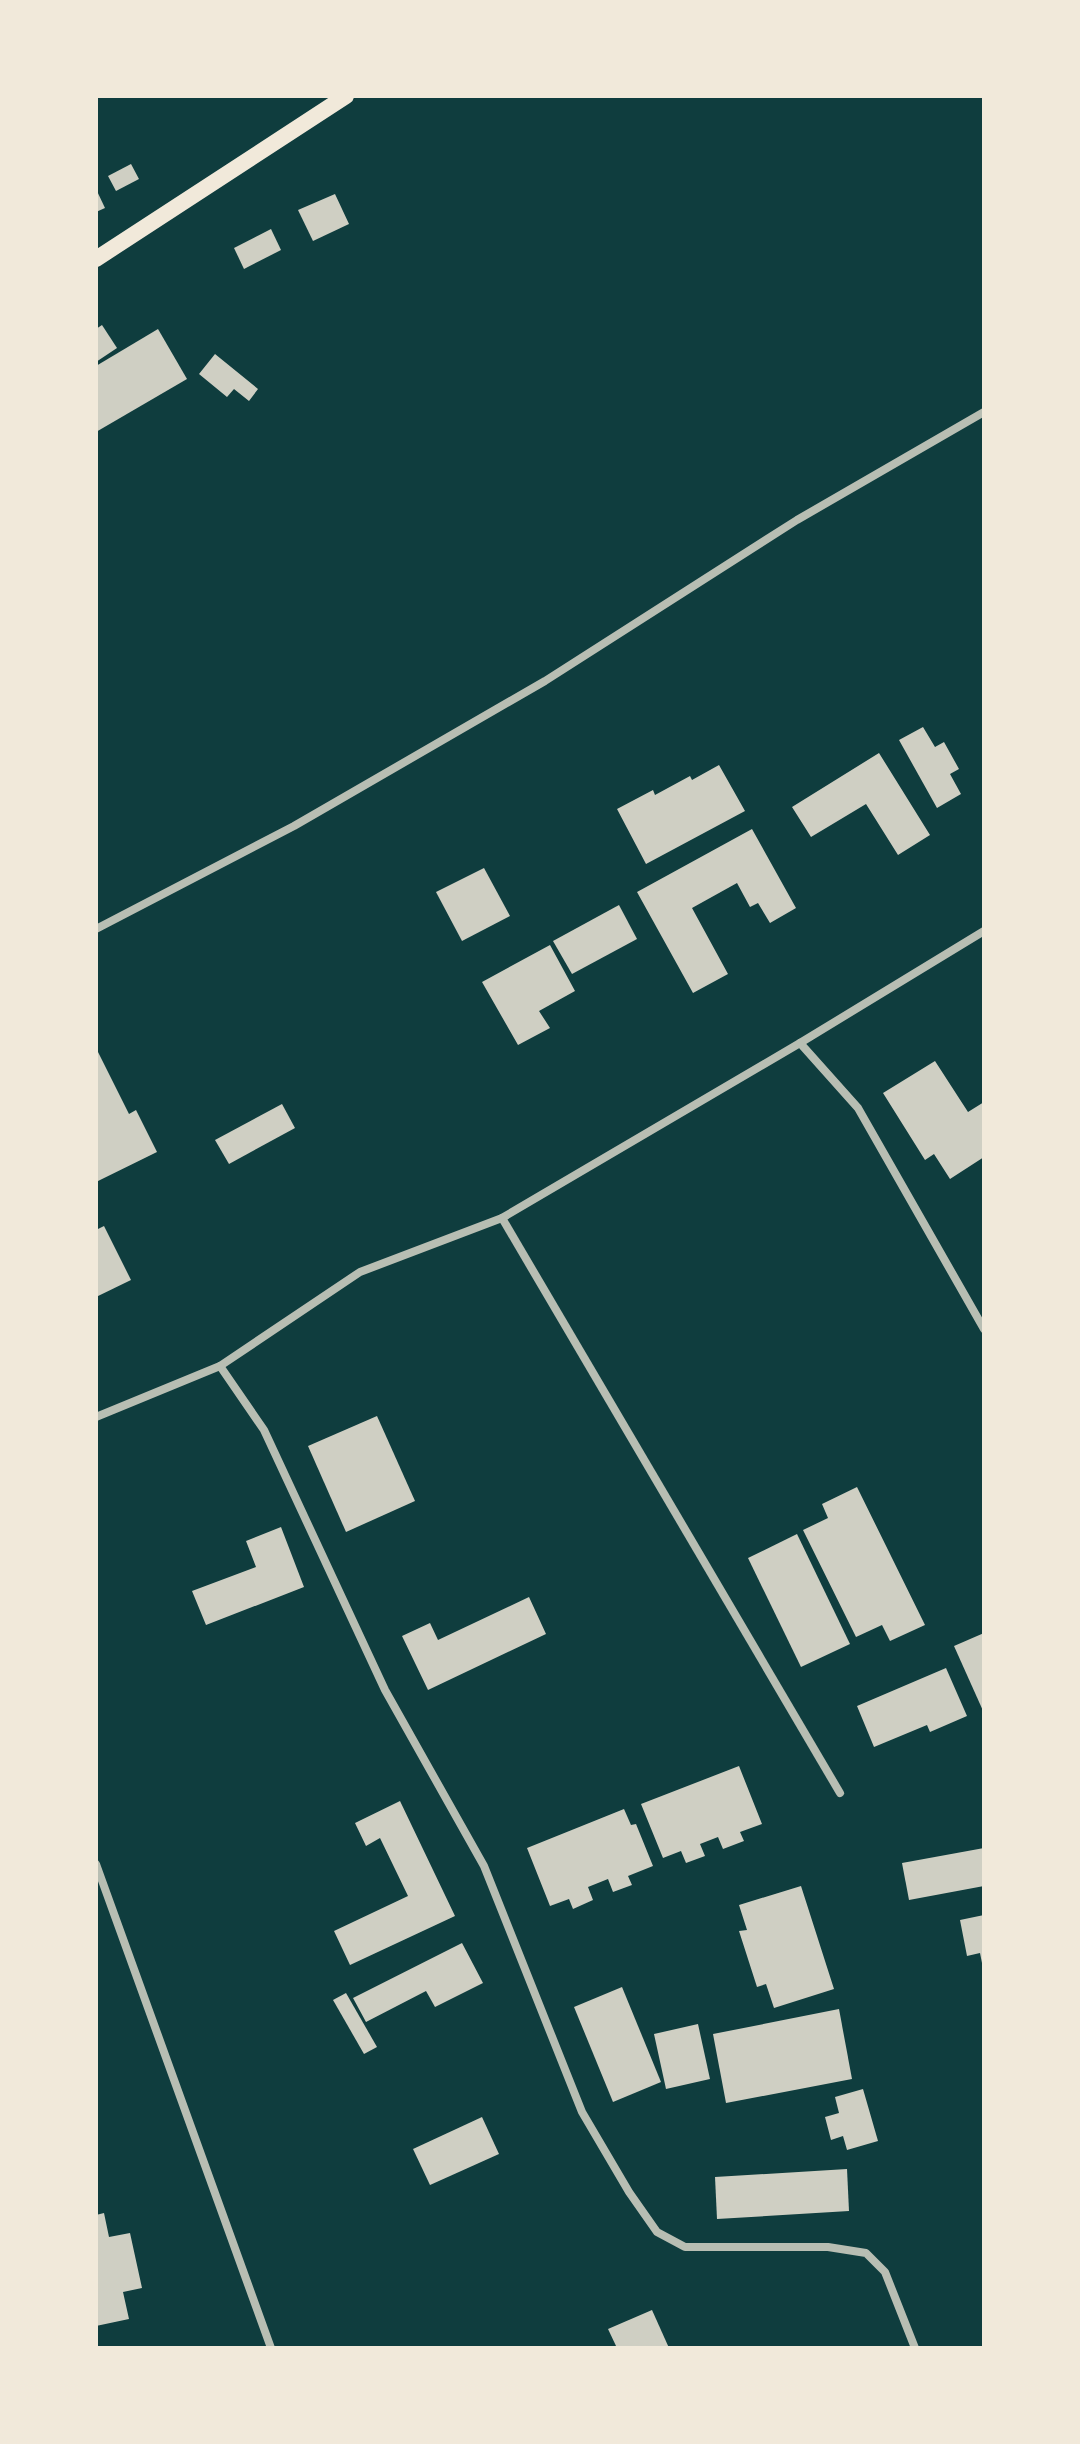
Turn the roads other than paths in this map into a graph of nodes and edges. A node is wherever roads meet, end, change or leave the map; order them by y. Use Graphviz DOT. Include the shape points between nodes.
graph roads {
  1 [pos="346,96"];
  2 [pos="96,259"];
  3 [pos="984,412"];
  4 [pos="96,929"];
  5 [pos="984,931"];
  6 [pos="800,1043"];
  7 [pos="502,1218"];
  8 [pos="984,1329"];
  9 [pos="220,1366"];
  10 [pos="96,1417"];
  11 [pos="840,1793"];
  12 [pos="96,1864"];
  13 [pos="271,2348"];
  14 [pos="915,2348"];
  1 -- 2 [label="main road"];
  3 -- 4 [label="street" via="797,520 545,681 294,826"];
  5 -- 6 [label="street"];
  6 -- 7 [label="street"];
  6 -- 8 [label="street" via="858,1108"];
  7 -- 9 [label="street" via="360,1272"];
  7 -- 11 [label="street"];
  9 -- 10 [label="street"];
  9 -- 14 [label="street" via="264,1430 385,1690 484,1866 582,2112 657,2232 685,2247 828,2247 866,2253 885,2272"];
  12 -- 13 [label="street"];
}
